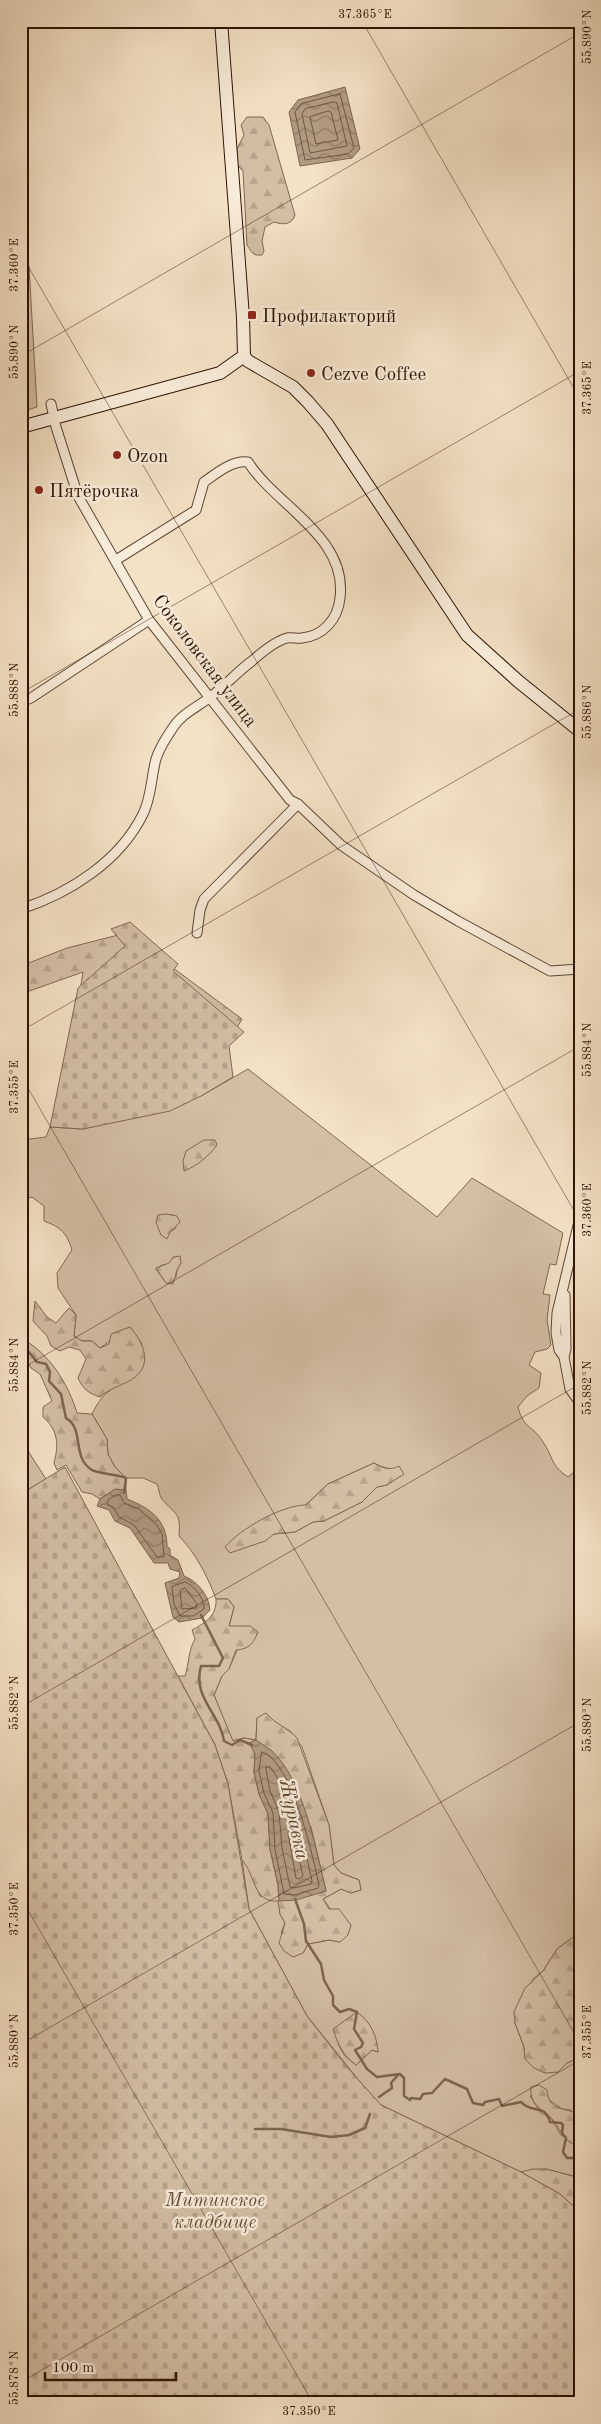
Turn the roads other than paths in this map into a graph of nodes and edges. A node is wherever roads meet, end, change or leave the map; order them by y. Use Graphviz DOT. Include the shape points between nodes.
graph roads {
  1 [pos="221,21"];
  2 [pos="244,356"];
  3 [pos="51,404"];
  4 [pos="54,418"];
  5 [pos="21,427"];
  6 [pos="116,560"];
  7 [pos="149,620"];
  8 [pos="209,698"];
  9 [pos="21,702"];
  10 [pos="580,731"];
  11 [pos="298,804"];
  12 [pos="21,909"];
  13 [pos="197,933"];
  14 [pos="580,970"];
  15 [pos="580,1217"];
  16 [pos="580,1403"];
  1 -- 2 [label="street" via="244,317"];
  2 -- 4 [label="street" via="220,372"];
  2 -- 10 [label="street" via="292,387 308,402 477,646"];
  3 -- 4 [label="street, Соколовская улица"];
  4 -- 5 [label="street"];
  4 -- 6 [label="street, Соколовская улица" via="78,496"];
  6 -- 7 [label="street, Соколовская улица"];
  6 -- 8 [label="street" via="196,510 204,482 240,461 248,462 322,540 334,559 341,582 333,621 311,636 283,640 253,660"];
  7 -- 8 [label="street, Соколовская улица"];
  7 -- 9 [label="street"];
  8 -- 11 [label="street, Соколовская улица" via="290,800"];
  8 -- 12 [label="street" via="192,708 172,727 155,761 152,786 143,814 123,847 54,897"];
  11 -- 13 [label="street" via="204,899"];
  11 -- 14 [label="street, Соколовская улица" via="341,845 414,895 550,971"];
  15 -- 16 [label="street" via="564,1285 564,1357 570,1390"];
}
